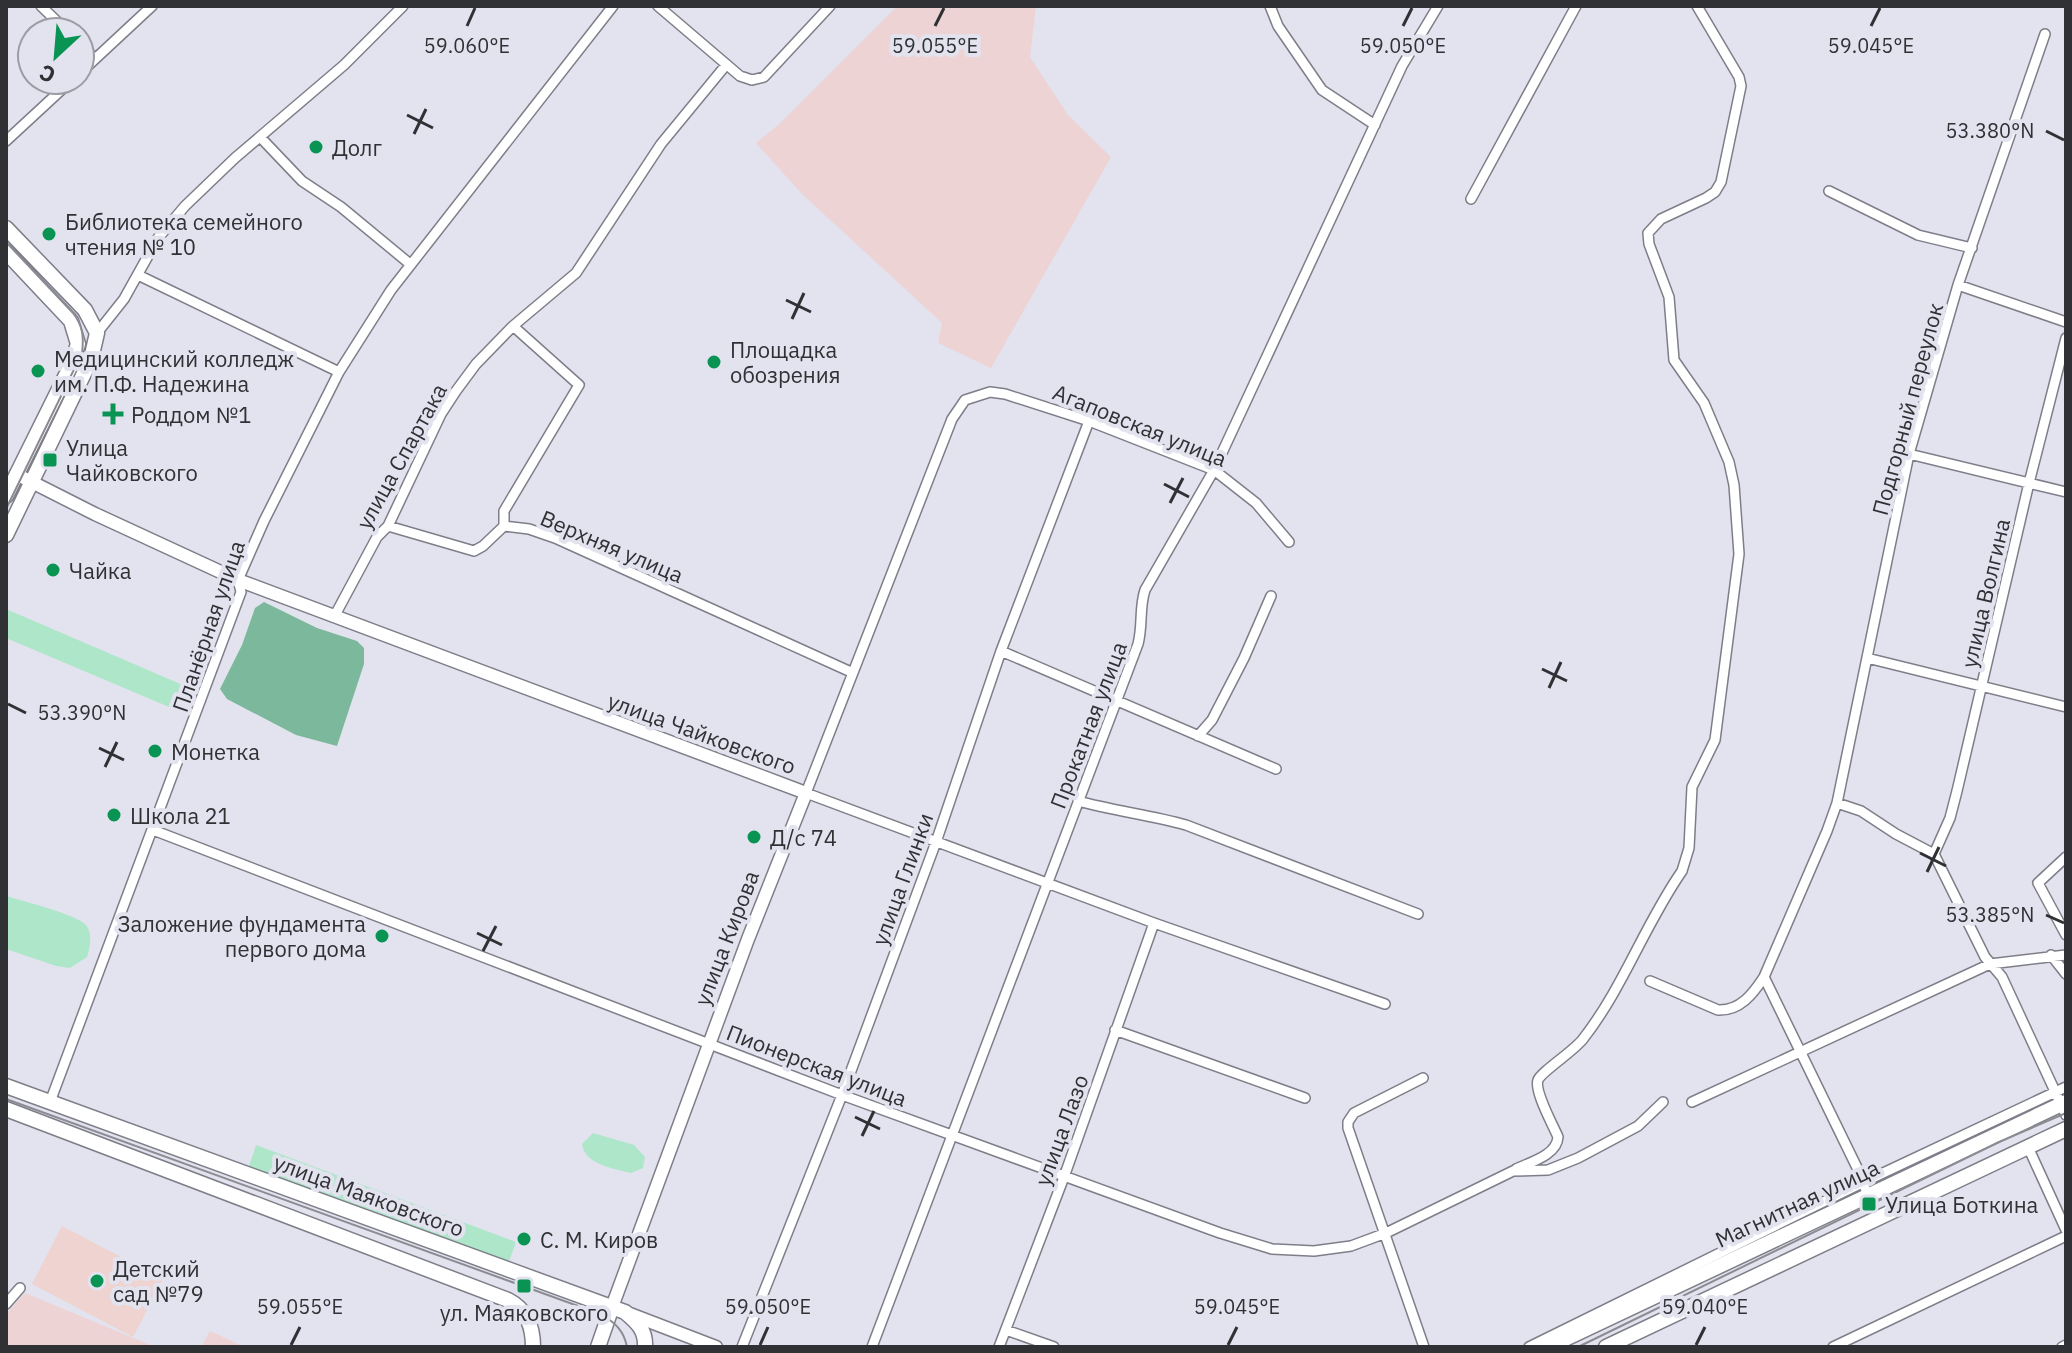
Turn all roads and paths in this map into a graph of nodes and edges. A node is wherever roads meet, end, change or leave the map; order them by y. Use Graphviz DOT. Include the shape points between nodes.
graph roads {
  1 [pos="152,6"];
  2 [pos="403,6"];
  3 [pos="613,6"];
  4 [pos="658,6"];
  5 [pos="830,6"];
  6 [pos="1270,6"];
  7 [pos="1438,6"];
  8 [pos="1576,6"];
  9 [pos="1697,6"];
  10 [pos="2045,34"];
  11 [pos="96,58"];
  12 [pos="726,65"];
  13 [pos="55,96"];
  14 [pos="1375,125"];
  15 [pos="261,138"];
  16 [pos="6,141"];
  17 [pos="1829,191"];
  18 [pos="1471,199"];
  19 [pos="6,228"];
  20 [pos="1972,248"];
  21 [pos="6,252"];
  22 [pos="410,264"];
  23 [pos="138,275"];
  24 [pos="1958,285"];
  25 [pos="2066,322"];
  26 [pos="513,326"];
  27 [pos="97,333"];
  28 [pos="2066,338"];
  29 [pos="339,372"];
  30 [pos="957,409"];
  31 [pos="1089,421"];
  32 [pos="1909,454"];
  33 [pos="1214,470"];
  34 [pos="16,474"];
  35 [pos="32,482"];
  36 [pos="2029,483"];
  37 [pos="2066,492"];
  38 [pos="6,496"];
  39 [pos="388,526"];
  40 [pos="504,526"];
  41 [pos="6,535"];
  42 [pos="1289,542"];
  43 [pos="238,580"];
  44 [pos="1271,596"];
  45 [pos="334,617"];
  46 [pos="1001,651"];
  47 [pos="1867,658"];
  48 [pos="851,672"];
  49 [pos="1982,685"];
  50 [pos="1117,700"];
  51 [pos="2066,707"];
  52 [pos="1198,736"];
  53 [pos="1276,769"];
  54 [pos="806,793"];
  55 [pos="1078,801"];
  56 [pos="1837,803"];
  57 [pos="153,830"];
  58 [pos="936,842"];
  59 [pos="1934,854"];
  60 [pos="2066,857"];
  61 [pos="1047,883"];
  62 [pos="1418,914"];
  63 [pos="1154,923"];
  64 [pos="2066,935"];
  65 [pos="2051,955"];
  66 [pos="2066,955"];
  67 [pos="1990,964"];
  68 [pos="2066,974"];
  69 [pos="1764,977"];
  70 [pos="1650,981"];
  71 [pos="1385,1004"];
  72 [pos="1115,1030"];
  73 [pos="711,1043"];
  74 [pos="1801,1054"];
  75 [pos="1423,1078"];
  76 [pos="6,1086"];
  77 [pos="2066,1087"];
  78 [pos="842,1095"];
  79 [pos="1305,1098"];
  80 [pos="50,1102"];
  81 [pos="1663,1102"];
  82 [pos="1692,1102"];
  83 [pos="2062,1103"];
  84 [pos="6,1109"];
  85 [pos="2066,1129"];
  86 [pos="952,1135"];
  87 [pos="2028,1147"];
  88 [pos="1513,1171"];
  89 [pos="1064,1177"];
  90 [pos="1865,1189"];
  91 [pos="1386,1233"];
  92 [pos="2066,1233"];
  93 [pos="20,1288"];
  94 [pos="6,1304"];
  95 [pos="619,1309"];
  96 [pos="1006,1330"];
  97 [pos="533,1347"];
  98 [pos="598,1347"];
  99 [pos="645,1347"];
  100 [pos="716,1347"];
  101 [pos="742,1347"];
  102 [pos="872,1347"];
  103 [pos="999,1347"];
  104 [pos="1054,1347"];
  105 [pos="1424,1347"];
  106 [pos="1529,1347"];
  107 [pos="1548,1347"];
  108 [pos="1606,1347"];
  109 [pos="1833,1347"];
  1 -- 11 [label="street"];
  2 -- 15 [label="street"];
  3 -- 22 [label="street, Планёрная улица"];
  4 -- 12 [label="street"];
  5 -- 12 [label="street" via="764,77 752,80"];
  6 -- 14 [label="street" via="1322,90"];
  7 -- 14 [label="street, Прокатная улица"];
  8 -- 18 [label="street"];
  9 -- 88 [label="street, Пионерская улица" via="1741,86 1725,171 1715,192 1661,219 1648,239 1669,297 1674,360 1704,403 1734,485 1739,554 1715,740 1692,787 1689,848 1682,871 1594,1025 1538,1082 1557,1145"];
  10 -- 20 [label="street, Подгорный переулок"];
  12 -- 26 [label="street, улица Спартака" via="661,144 576,273"];
  13 -- 16 [label="street"];
  14 -- 33 [label="street, Прокатная улица"];
  15 -- 22 [label="street" via="302,181"];
  15 -- 23 [label="street" via="185,206 158,238"];
  17 -- 20 [label="street" via="1918,235"];
  19 -- 27 [label="main road" via="85,310"];
  20 -- 24 [label="street, Подгорный переулок"];
  21 -- 34 [label="main road" via="71,321 78,344"];
  22 -- 29 [label="street, Планёрная улица"];
  23 -- 27 [label="street"];
  23 -- 29 [label="street"];
  24 -- 25 [label="street"];
  24 -- 32 [label="street, Подгорный переулок"];
  26 -- 39 [label="street, улица Спартака" via="476,364 441,414"];
  26 -- 40 [label="street, Верхняя улица" via="579,385 504,511"];
  27 -- 35 [label="main road" via="91,359"];
  28 -- 36 [label="street, улица Волгина"];
  29 -- 43 [label="street, Планёрная улица"];
  30 -- 31 [label="street, Агаповская улица" via="977,394 1000,392"];
  30 -- 48 [label="street, улица Кирова"];
  31 -- 33 [label="street, Агаповская улица"];
  31 -- 46 [label="street, улица Глинки"];
  32 -- 36 [label="street"];
  32 -- 47 [label="street, Подгорный переулок"];
  33 -- 42 [label="street, Агаповская улица" via="1256,503"];
  33 -- 50 [label="street, Прокатная улица" via="1145,590 1140,635"];
  34 -- 35 [label="main road, улица Чайковского"];
  34 -- 38 [label="main road"];
  35 -- 41 [label="main road"];
  35 -- 43 [label="main road, улица Чайковского"];
  36 -- 37 [label="street"];
  36 -- 49 [label="street, улица Волгина"];
  39 -- 40 [label="street" via="474,551"];
  39 -- 45 [label="street, улица Спартака"];
  40 -- 48 [label="street, Верхняя улица" via="555,538"];
  43 -- 45 [label="main road, улица Чайковского"];
  43 -- 57 [label="street, Планёрная улица" via="241,592"];
  44 -- 52 [label="street" via="1212,720"];
  45 -- 54 [label="main road, улица Чайковского"];
  46 -- 50 [label="street"];
  46 -- 58 [label="street, улица Глинки"];
  47 -- 49 [label="street"];
  47 -- 56 [label="street, Подгорный переулок"];
  48 -- 54 [label="street, улица Кирова"];
  49 -- 51 [label="street"];
  49 -- 59 [label="street, улица Волгина" via="1950,818"];
  50 -- 52 [label="street"];
  50 -- 55 [label="street, Прокатная улица"];
  52 -- 53 [label="street"];
  54 -- 58 [label="street, улица Чайковского"];
  54 -- 73 [label="main road, улица Кирова"];
  55 -- 61 [label="street, Прокатная улица"];
  55 -- 62 [label="street" via="1186,825"];
  56 -- 59 [label="street" via="1861,811"];
  56 -- 69 [label="street, Подгорный переулок"];
  57 -- 73 [label="street, Пионерская улица"];
  57 -- 80 [label="street, Планёрная улица"];
  58 -- 61 [label="street, улица Чайковского"];
  58 -- 78 [label="street, улица Глинки"];
  59 -- 67 [label="street"];
  60 -- 64 [label="street" via="2038,883"];
  61 -- 63 [label="street, улица Чайковского"];
  61 -- 86 [label="street, Прокатная улица"];
  63 -- 71 [label="street, улица Чайковского"];
  63 -- 72 [label="street, улица Лазо"];
  65 -- 66 [label="street"];
  65 -- 67 [label="street"];
  65 -- 68 [label="street"];
  67 -- 74 [label="street"];
  67 -- 83 [label="street" via="2002,977"];
  69 -- 70 [label="street, Подгорный переулок" via="1752,994 1726,1011 1710,1009"];
  69 -- 74 [label="street"];
  72 -- 79 [label="street"];
  72 -- 89 [label="street, улица Лазо"];
  73 -- 78 [label="street, Пионерская улица"];
  73 -- 95 [label="main road, улица Кирова"];
  74 -- 82 [label="street"];
  74 -- 90 [label="street"];
  75 -- 91 [label="street" via="1354,1113 1348,1122"];
  76 -- 80 [label="main road, улица Маяковского"];
  77 -- 83 [label="street"];
  78 -- 86 [label="street, Пионерская улица"];
  78 -- 101 [label="street, улица Глинки"];
  80 -- 95 [label="main road, улица Маяковского"];
  81 -- 88 [label="street" via="1638,1126 1578,1158 1548,1170"];
  83 -- 90 [label="main road, Магнитная улица"];
  84 -- 97 [label="main road" via="508,1300 525,1314"];
  85 -- 87 [label="main road"];
  86 -- 89 [label="street, Пионерская улица"];
  86 -- 102 [label="street, Прокатная улица"];
  87 -- 92 [label="street"];
  87 -- 108 [label="main road"];
  88 -- 91 [label="street, Пионерская улица"];
  89 -- 91 [label="street, Пионерская улица" via="1272,1249 1351,1246"];
  89 -- 96 [label="street, улица Лазо"];
  90 -- 106 [label="street"];
  90 -- 107 [label="main road, Магнитная улица"];
  91 -- 105 [label="street"];
  92 -- 109 [label="street"];
  93 -- 94 [label="street"];
  95 -- 98 [label="main road"];
  95 -- 99 [label="main road" via="640,1325"];
  95 -- 100 [label="main road, улица Маяковского"];
  96 -- 103 [label="street, улица Лазо"];
  96 -- 104 [label="street"];
}
